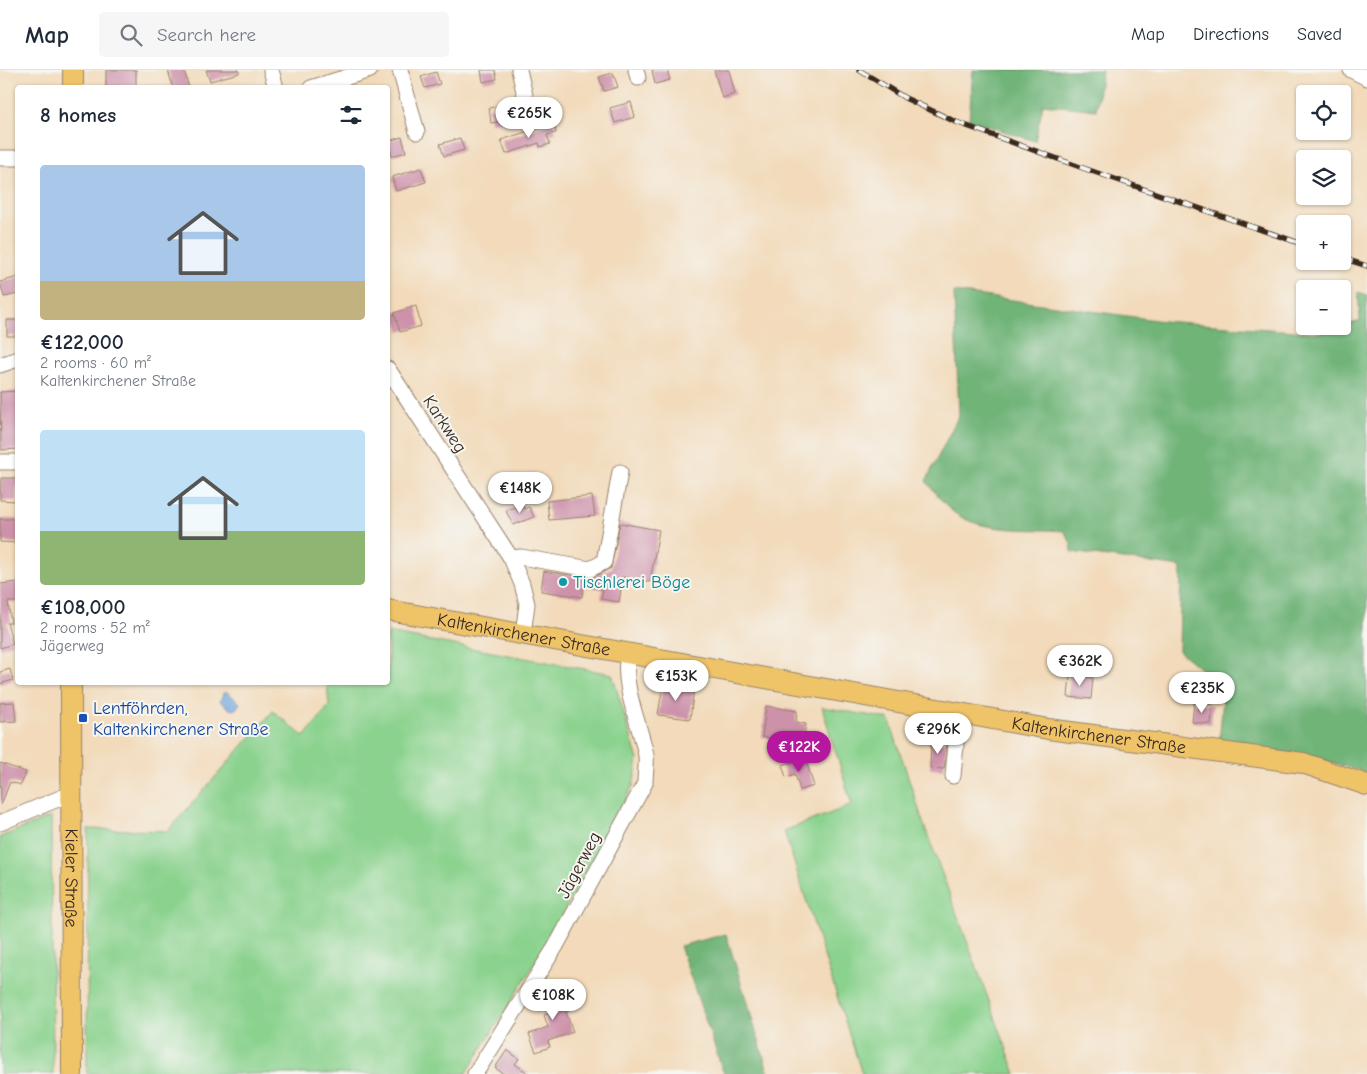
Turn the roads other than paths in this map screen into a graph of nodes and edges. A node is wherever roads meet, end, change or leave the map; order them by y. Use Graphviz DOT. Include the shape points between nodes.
graph roads {
  1 [pos="73,70"];
  2 [pos="271,70"];
  3 [pos="370,70"];
  4 [pos="400,70"];
  5 [pos="519,70"];
  6 [pos="1351,70"];
  7 [pos="1367,78"];
  8 [pos="73,85"];
  9 [pos="275,85"];
  10 [pos="321,85"];
  11 [pos="530,113"];
  12 [pos="417,132"];
  13 [pos="0,158"];
  14 [pos="15,158"];
  15 [pos="15,361"];
  16 [pos="0,365"];
  17 [pos="390,372"];
  18 [pos="0,462"];
  19 [pos="15,462"];
  20 [pos="620,472"];
  21 [pos="511,558"];
  22 [pos="390,610"];
  23 [pos="523,634"];
  24 [pos="628,654"];
  25 [pos="71,685"];
  26 [pos="959,713"];
  27 [pos="953,776"];
  28 [pos="1367,785"];
  29 [pos="70,794"];
  30 [pos="0,823"];
  31 [pos="72,1074"];
  32 [pos="475,1074"];
  1 -- 8 [label="main road"];
  2 -- 9 [label="street"];
  3 -- 10 [label="street"];
  4 -- 12 [label="street"];
  5 -- 11 [label="street"];
  6 -- 7 [label="street"];
  13 -- 14 [label="street"];
  15 -- 16 [label="street"];
  17 -- 21 [label="street, Karkweg"];
  18 -- 19 [label="street"];
  20 -- 21 [label="street" via="604,562 590,569"];
  21 -- 23 [label="street, Karkweg" via="527,604"];
  22 -- 23 [label="main road, Kaltenkirchener Straße"];
  23 -- 24 [label="main road, Kaltenkirchener Straße"];
  24 -- 26 [label="main road, Kaltenkirchener Straße"];
  24 -- 32 [label="street, Jägerweg" via="628,684 646,758 645,783 556,946"];
  25 -- 29 [label="main road, Kieler Straße"];
  26 -- 27 [label="street"];
  26 -- 28 [label="main road, Kaltenkirchener Straße" via="1048,729 1303,763"];
  29 -- 30 [label="street"];
  29 -- 31 [label="main road, Kieler Straße"];
}
